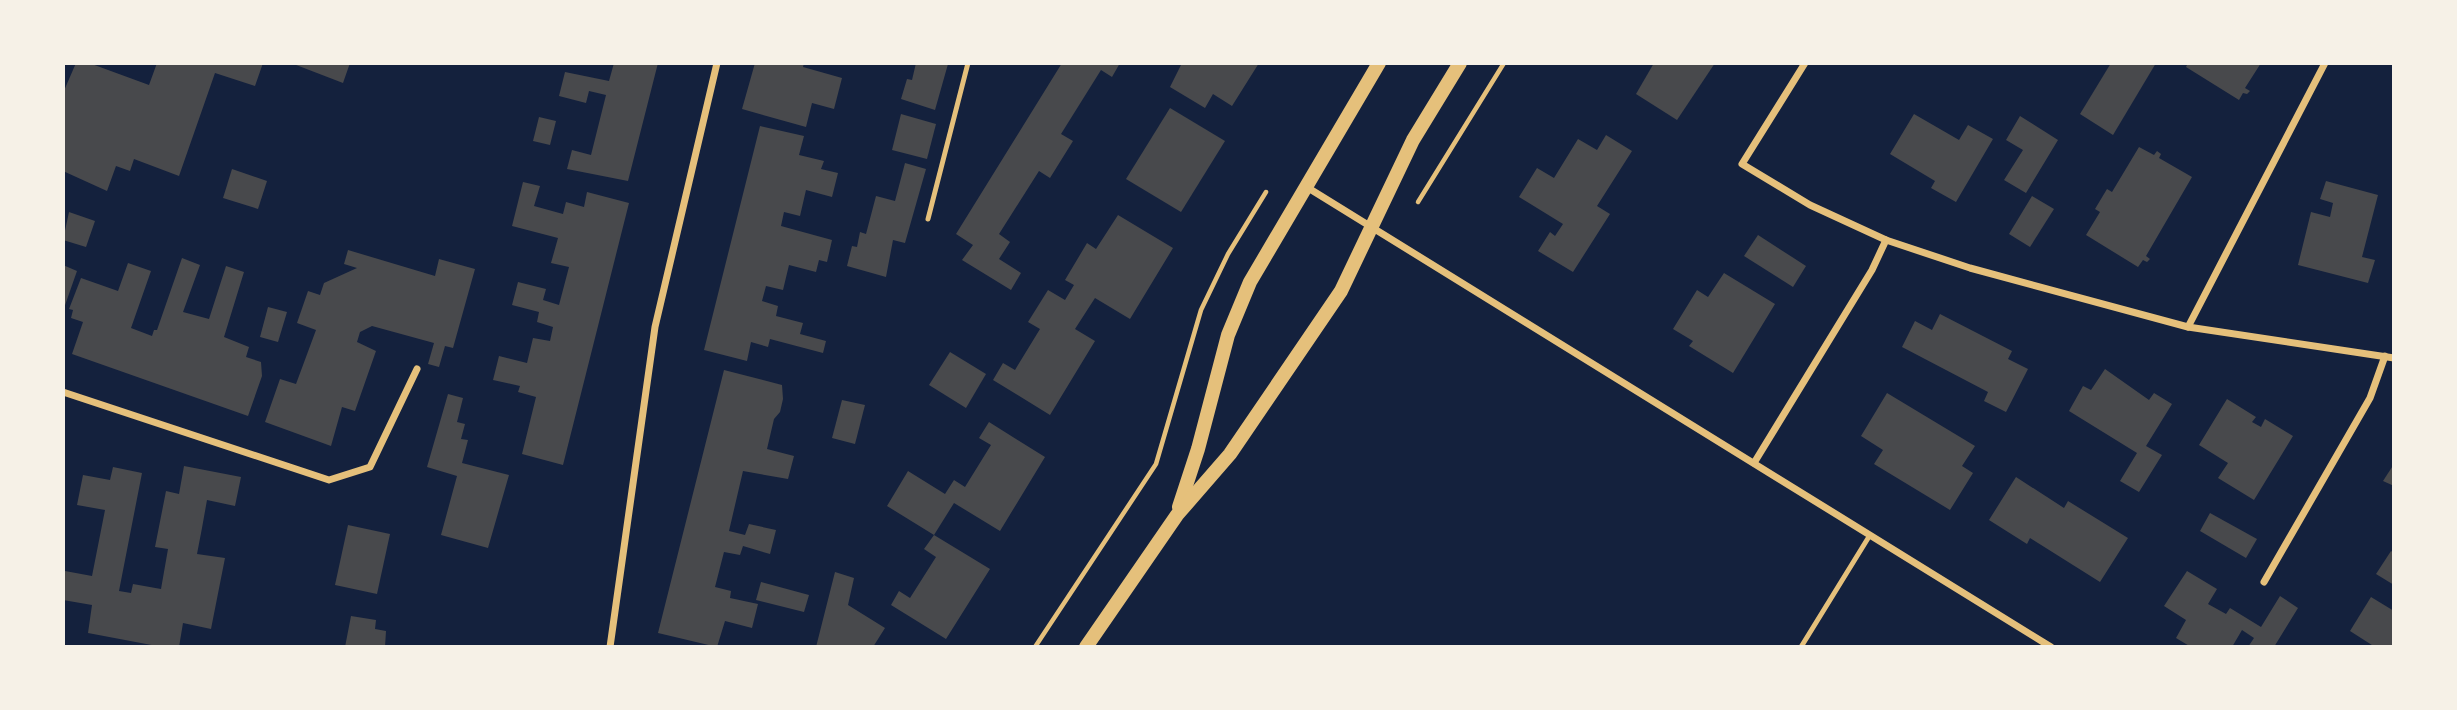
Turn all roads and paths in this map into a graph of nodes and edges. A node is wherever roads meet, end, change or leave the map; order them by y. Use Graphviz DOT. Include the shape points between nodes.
graph roads {
  1 [pos="717,63"];
  2 [pos="968,63"];
  3 [pos="1379,63"];
  4 [pos="1460,63"];
  5 [pos="1504,63"];
  6 [pos="1805,63"];
  7 [pos="2325,63"];
  8 [pos="1304,186"];
  9 [pos="928,219"];
  10 [pos="1371,227"];
  11 [pos="1886,240"];
  12 [pos="1394,242"];
  13 [pos="2188,327"];
  14 [pos="2385,356"];
  15 [pos="2394,358"];
  16 [pos="417,369"];
  17 [pos="63,393"];
  18 [pos="1754,463"];
  19 [pos="1177,515"];
  20 [pos="1870,536"];
  21 [pos="2264,582"];
  22 [pos="610,647"];
  23 [pos="1086,647"];
  24 [pos="1801,647"];
  25 [pos="2051,647"];
  1 -- 22 [label="street" via="655,327"];
  2 -- 9 [label="lane"];
  3 -- 8 [label="main road"];
  4 -- 10 [label="main road" via="1413,140"];
  5 -- 12 [label="path"];
  6 -- 11 [label="street" via="1742,164 1810,205"];
  7 -- 13 [label="street"];
  8 -- 10 [label="street"];
  8 -- 19 [label="main road" via="1250,282 1228,335"];
  10 -- 12 [label="street"];
  10 -- 19 [label="main road" via="1341,291 1230,454"];
  11 -- 13 [label="street" via="1970,268"];
  11 -- 18 [label="street"];
  12 -- 18 [label="street"];
  13 -- 14 [label="street"];
  14 -- 15 [label="street"];
  14 -- 21 [label="street" via="2370,398"];
  16 -- 17 [label="street" via="370,467 330,480"];
  18 -- 20 [label="street"];
  19 -- 23 [label="main road"];
  20 -- 24 [label="lane"];
  20 -- 25 [label="street"];
}
